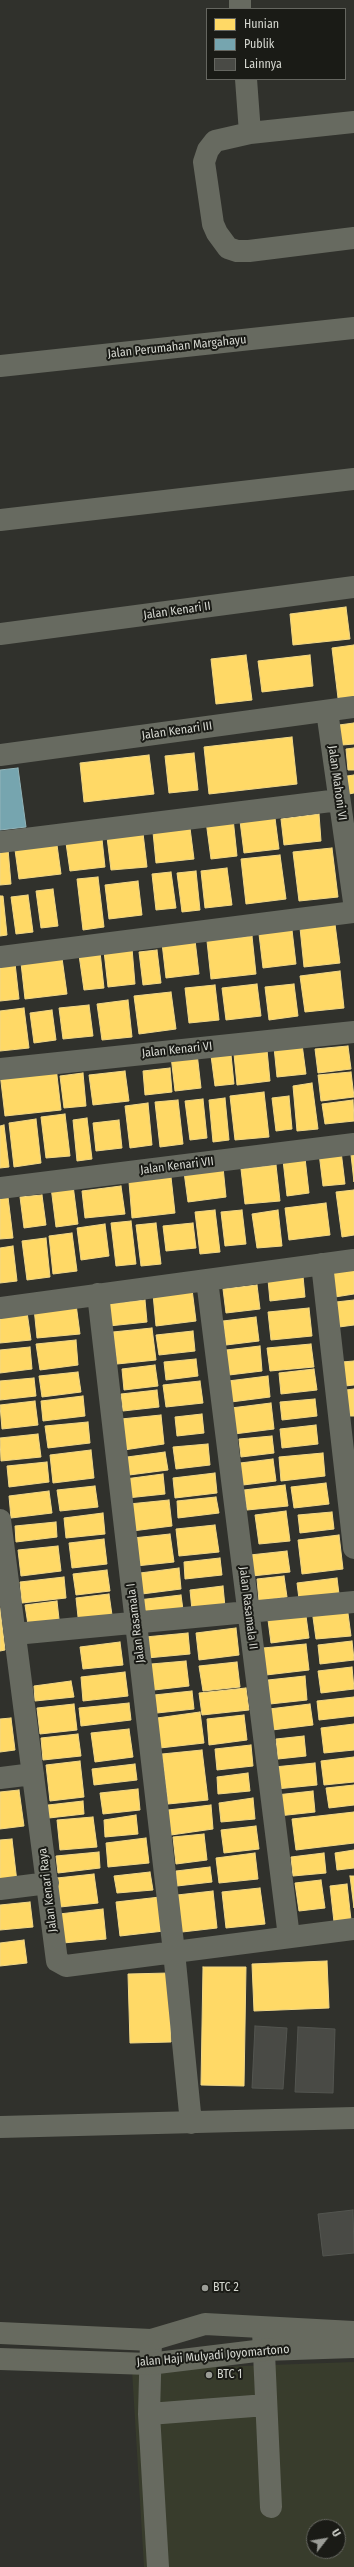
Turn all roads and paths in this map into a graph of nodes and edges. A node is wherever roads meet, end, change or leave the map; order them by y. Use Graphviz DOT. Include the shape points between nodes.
graph roads {
  1 [pos="246,80"];
  2 [pos="354,122"];
  3 [pos="250,133"];
  4 [pos="354,238"];
  5 [pos="354,328"];
  6 [pos="0,366"];
  7 [pos="354,479"];
  8 [pos="0,520"];
  9 [pos="354,587"];
  10 [pos="0,634"];
  11 [pos="354,707"];
  12 [pos="327,711"];
  13 [pos="0,755"];
  14 [pos="339,800"];
  15 [pos="0,842"];
  16 [pos="354,902"];
  17 [pos="354,912"];
  18 [pos="0,957"];
  19 [pos="354,1032"];
  20 [pos="0,1069"];
  21 [pos="354,1144"];
  22 [pos="0,1188"];
  23 [pos="354,1260"];
  24 [pos="322,1264"];
  25 [pos="207,1280"];
  26 [pos="98,1294"];
  27 [pos="0,1308"];
  28 [pos="0,1520"];
  29 [pos="2,1546"];
  30 [pos="354,1548"];
  31 [pos="354,1602"];
  32 [pos="249,1610"];
  33 [pos="136,1624"];
  34 [pos="15,1634"];
  35 [pos="9,1659"];
  36 [pos="33,1774"];
  37 [pos="0,1778"];
  38 [pos="48,1883"];
  39 [pos="0,1889"];
  40 [pos="354,1929"];
  41 [pos="289,1937"];
  42 [pos="174,1952"];
  43 [pos="354,2118"];
  44 [pos="191,2123"];
  45 [pos="0,2127"];
  46 [pos="263,2328"];
  47 [pos="354,2332"];
  48 [pos="0,2333"];
  49 [pos="151,2340"];
  50 [pos="354,2347"];
  51 [pos="264,2350"];
  52 [pos="0,2359"];
  53 [pos="149,2364"];
  54 [pos="266,2405"];
  55 [pos="149,2414"];
  56 [pos="271,2507"];
  57 [pos="158,2567"];
  1 -- 3 [label="street"];
  2 -- 3 [label="street"];
  3 -- 4 [label="street" via="215,141 204,162 213,224 222,242 237,251 249,251"];
  5 -- 6 [label="street, Jalan Perumahan Margahayu"];
  7 -- 8 [label="street"];
  9 -- 10 [label="street, Jalan Kenari II"];
  11 -- 12 [label="street, Jalan Kenari III"];
  12 -- 13 [label="street, Jalan Kenari III"];
  12 -- 14 [label="street, Jalan Mahoni VI"];
  14 -- 15 [label="street"];
  14 -- 16 [label="street, Jalan Mahoni VI"];
  17 -- 18 [label="street"];
  19 -- 20 [label="street, Jalan Kenari VI"];
  21 -- 22 [label="street, Jalan Kenari VII"];
  23 -- 24 [label="street"];
  24 -- 25 [label="street"];
  24 -- 30 [label="street"];
  25 -- 26 [label="street"];
  25 -- 32 [label="street, Jalan Rasamala II"];
  26 -- 27 [label="street"];
  26 -- 33 [label="street, Jalan Rasamala I"];
  28 -- 29 [label="street, Jalan Kenari Raya"];
  29 -- 34 [label="street, Jalan Kenari Raya"];
  31 -- 32 [label="street"];
  32 -- 33 [label="street"];
  32 -- 41 [label="street, Jalan Rasamala II"];
  33 -- 34 [label="street"];
  33 -- 42 [label="street, Jalan Rasamala I"];
  34 -- 35 [label="street, Jalan Kenari Raya"];
  35 -- 36 [label="street, Jalan Kenari Raya"];
  36 -- 37 [label="street"];
  36 -- 38 [label="street, Jalan Kenari Raya"];
  38 -- 39 [label="street"];
  38 -- 42 [label="street, Jalan Kenari Raya" via="56,1958 61,1965"];
  40 -- 41 [label="street, Jalan Kenari Raya"];
  41 -- 42 [label="street, Jalan Kenari Raya"];
  42 -- 44 [label="street, Jalan Rasamala I"];
  43 -- 44 [label="street"];
  44 -- 45 [label="street"];
  46 -- 47 [label="main road, Jalan Haji Mulyadi Joyomartono" via="339,2329"];
  46 -- 49 [label="main road, Jalan Haji Mulyadi Joyomartono" via="205,2324"];
  46 -- 51 [label="street"];
  48 -- 49 [label="main road, Jalan Haji Mulyadi Joyomartono"];
  49 -- 53 [label="street"];
  50 -- 51 [label="main road, Jalan Haji Mulyadi Joyomartono"];
  51 -- 53 [label="main road, Jalan Haji Mulyadi Joyomartono"];
  51 -- 54 [label="street"];
  52 -- 53 [label="main road, Jalan Haji Mulyadi Joyomartono"];
  53 -- 55 [label="street"];
  54 -- 55 [label="street"];
  54 -- 56 [label="street"];
  55 -- 57 [label="street"];
}
